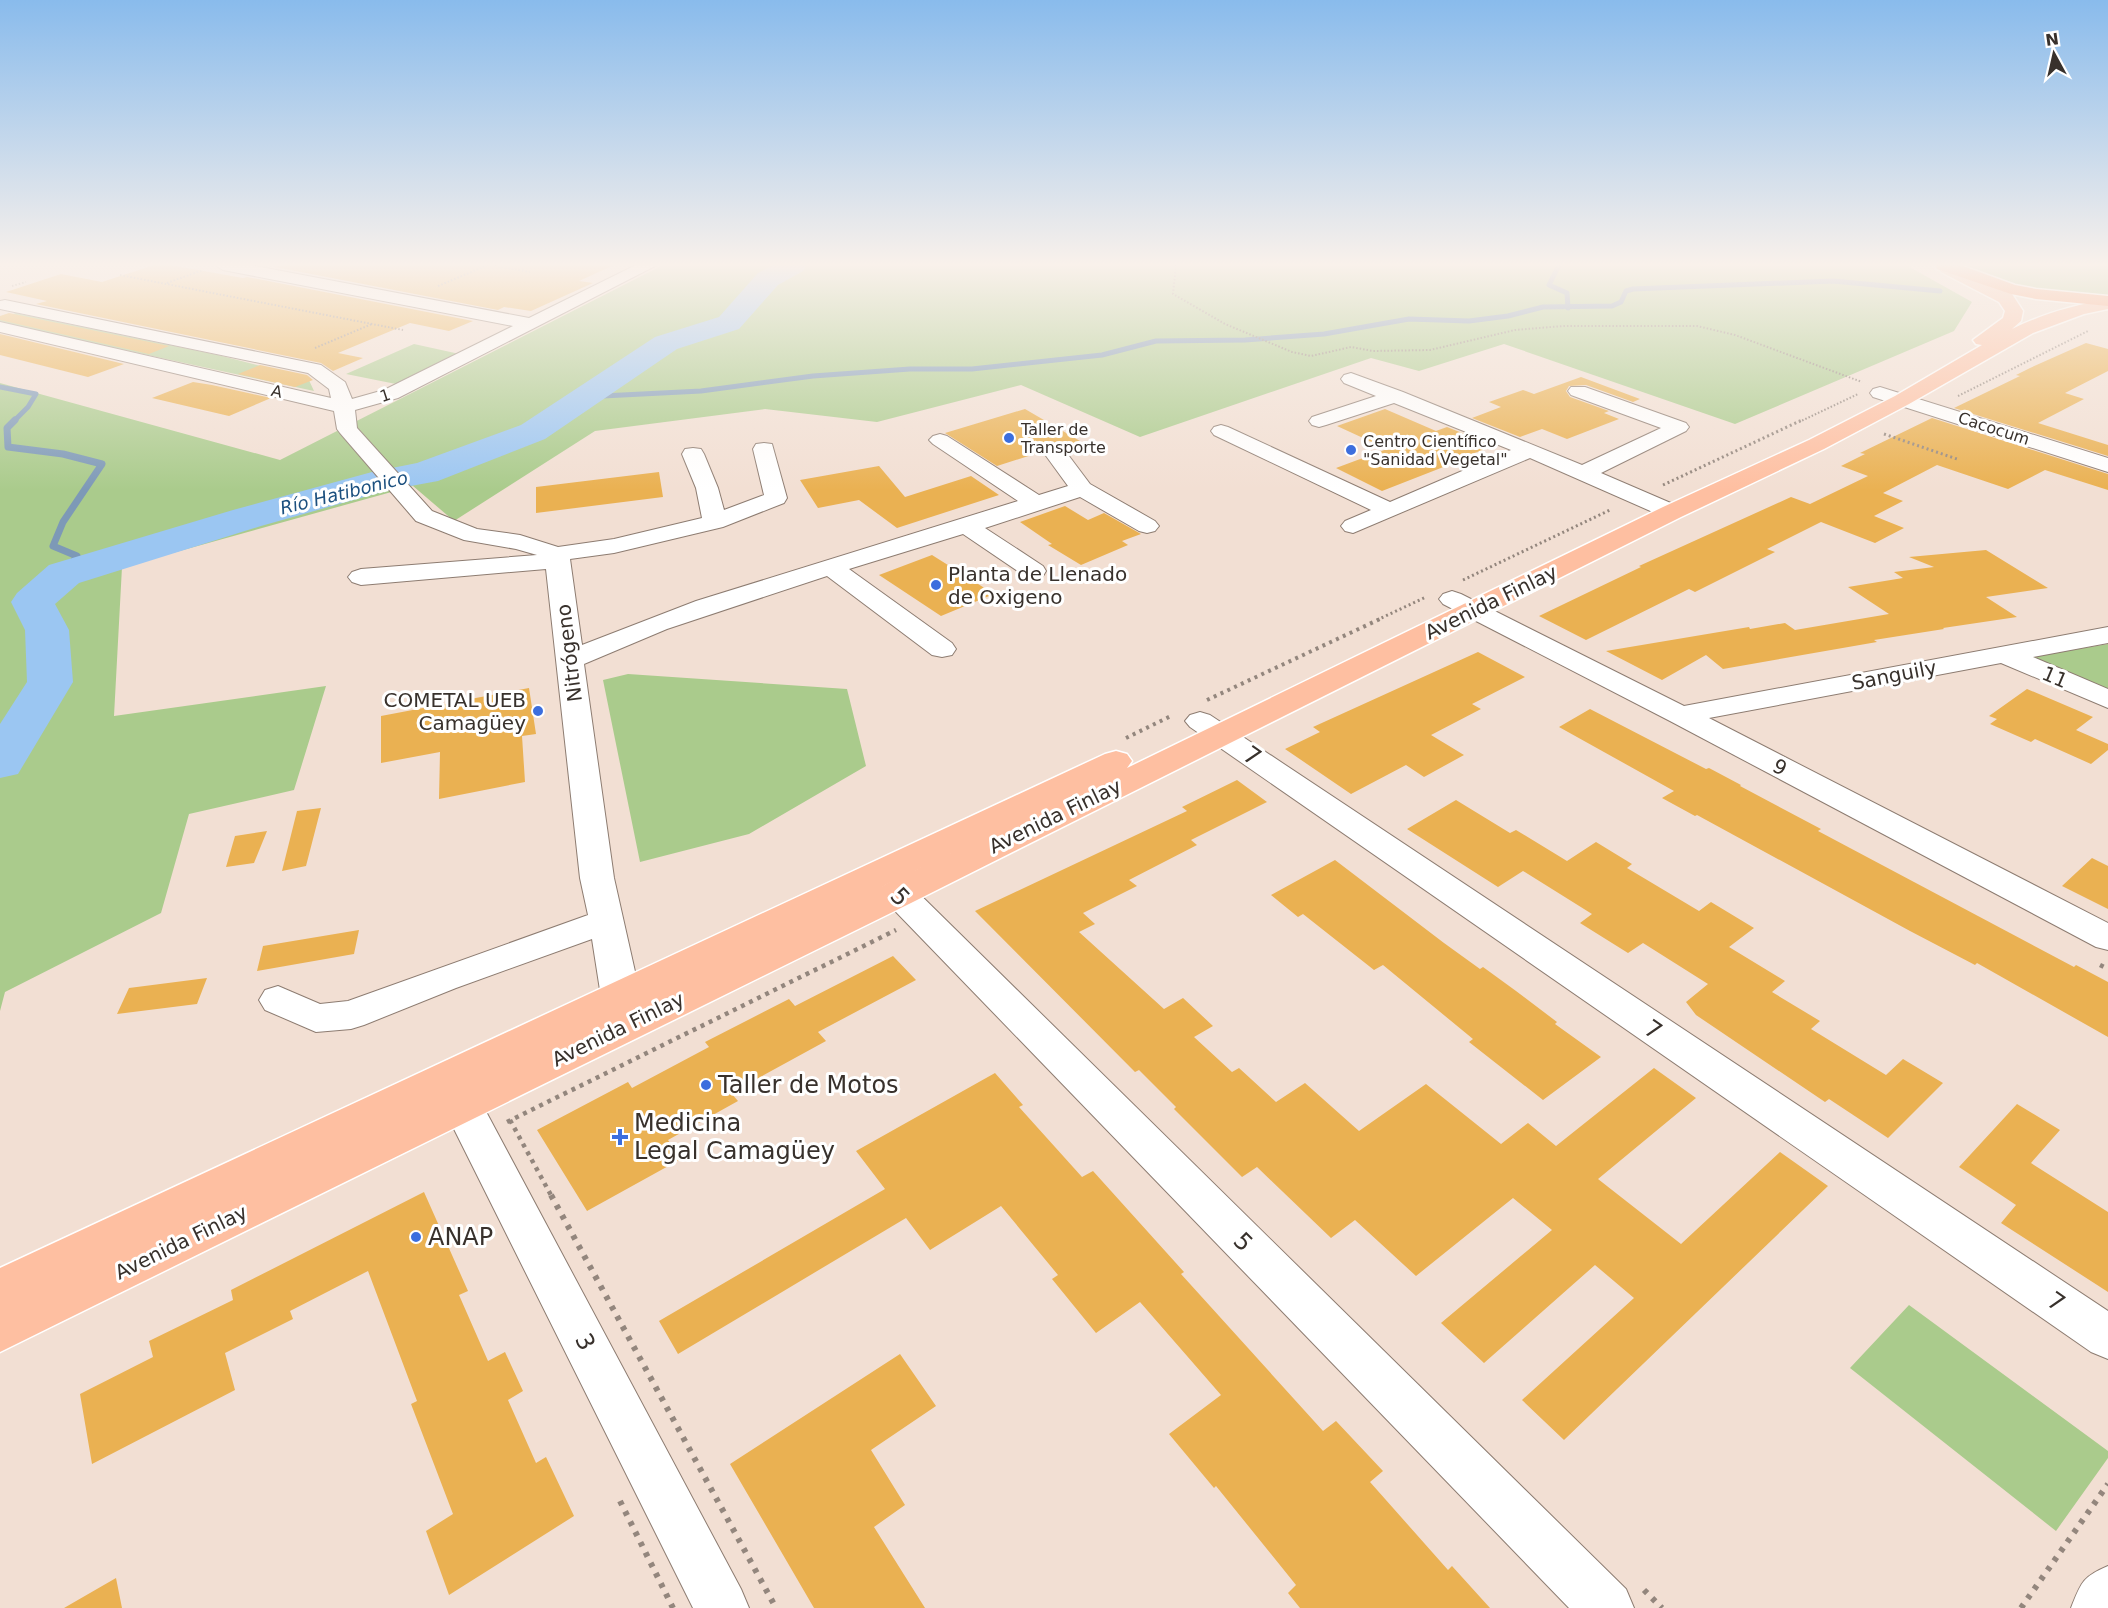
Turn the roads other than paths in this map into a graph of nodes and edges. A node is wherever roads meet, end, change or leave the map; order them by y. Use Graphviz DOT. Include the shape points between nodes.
graph roads {
  1 [pos="56,340"];
  2 [pos="175,340"];
  3 [pos="500,340"];
  4 [pos="1983,340"];
  5 [pos="2008,340"];
  6 [pos="1351,379"];
  7 [pos="1578,391"];
  8 [pos="1882,392"];
  9 [pos="1396,396"];
  10 [pos="344,407"];
  11 [pos="1319,421"];
  12 [pos="1221,431"];
  13 [pos="940,440"];
  14 [pos="764,449"];
  15 [pos="1052,449"];
  16 [pos="1530,450"];
  17 [pos="693,454"];
  18 [pos="2108,465"];
  19 [pos="1583,473"];
  20 [pos="1082,489"];
  21 [pos="1036,504"];
  22 [pos="1659,507"];
  23 [pos="1115,508"];
  24 [pos="1390,510"];
  25 [pos="1086,519"];
  26 [pos="715,522"];
  27 [pos="968,526"];
  28 [pos="1353,526"];
  29 [pos="1141,528"];
  30 [pos="557,557"];
  31 [pos="831,567"];
  32 [pos="1034,571"];
  33 [pos="362,577"];
  34 [pos="1463,605"];
  35 [pos="2108,635"];
  36 [pos="942,649"];
  37 [pos="2002,654"];
  38 [pos="570,660"];
  39 [pos="2108,699"];
  40 [pos="1680,715"];
  41 [pos="1210,727"];
  42 [pos="889,884"];
  43 [pos="606,921"];
  44 [pos="2108,939"];
  45 [pos="278,1000"];
  46 [pos="622,1012"];
  47 [pos="457,1090"];
  48 [pos="0,1291"];
  49 [pos="0,1329"];
  50 [pos="2108,1337"];
  51 [pos="2108,1593"];
  52 [pos="722,1608"];
  53 [pos="1607,1608"];
  54 [pos="2098,1608"];
  1 -- 10 [label="street, A"];
  2 -- 10 [label="street" via="314,369 338,386"];
  3 -- 10 [label="street, 1" via="391,394"];
  4 -- 8 [label="main road, Avenida Finlay"];
  5 -- 8 [label="main road, Avenida Finlay"];
  6 -- 9 [label="street"];
  7 -- 19 [label="street" via="1679,427"];
  8 -- 18 [label="street, Cacocum"];
  8 -- 22 [label="main road, Avenida Finlay" via="1764,449"];
  9 -- 11 [label="street"];
  9 -- 16 [label="street"];
  10 -- 30 [label="street" via="347,429 424,516 472,535 520,542"];
  12 -- 24 [label="street"];
  13 -- 21 [label="street"];
  14 -- 26 [label="street" via="776,498"];
  15 -- 20 [label="street"];
  16 -- 19 [label="street"];
  16 -- 24 [label="street"];
  17 -- 26 [label="street"];
  19 -- 22 [label="street"];
  20 -- 21 [label="street"];
  20 -- 23 [label="street"];
  21 -- 27 [label="street"];
  22 -- 34 [label="main road, Avenida Finlay" via="1581,537"];
  23 -- 25 [label="street"];
  23 -- 29 [label="street" via="1147,526"];
  24 -- 28 [label="street"];
  26 -- 30 [label="street"];
  27 -- 31 [label="street"];
  27 -- 32 [label="street"];
  30 -- 33 [label="street"];
  30 -- 38 [label="street, Nitrógeno"];
  31 -- 36 [label="street"];
  31 -- 38 [label="street" via="658,623"];
  34 -- 40 [label="street, 9"];
  34 -- 41 [label="main road, Avenida Finlay"];
  35 -- 37 [label="street, Sanguily"];
  37 -- 39 [label="street, 11"];
  37 -- 40 [label="street, Sanguily"];
  38 -- 43 [label="street, Nitrógeno" via="597,878"];
  40 -- 44 [label="street, 9"];
  41 -- 42 [label="main road, Avenida Finlay"];
  41 -- 50 [label="street, 7"];
  42 -- 46 [label="main road, Avenida Finlay"];
  42 -- 53 [label="street, 5"];
  43 -- 45 [label="street" via="351,1015 316,1018"];
  43 -- 46 [label="street, Nitrógeno"];
  46 -- 47 [label="main road, Avenida Finlay"];
  47 -- 48 [label="main road, Avenida Finlay"];
  47 -- 49 [label="main road, Avenida Finlay"];
  47 -- 52 [label="street, 3"];
  51 -- 54 [label="street"];
}
